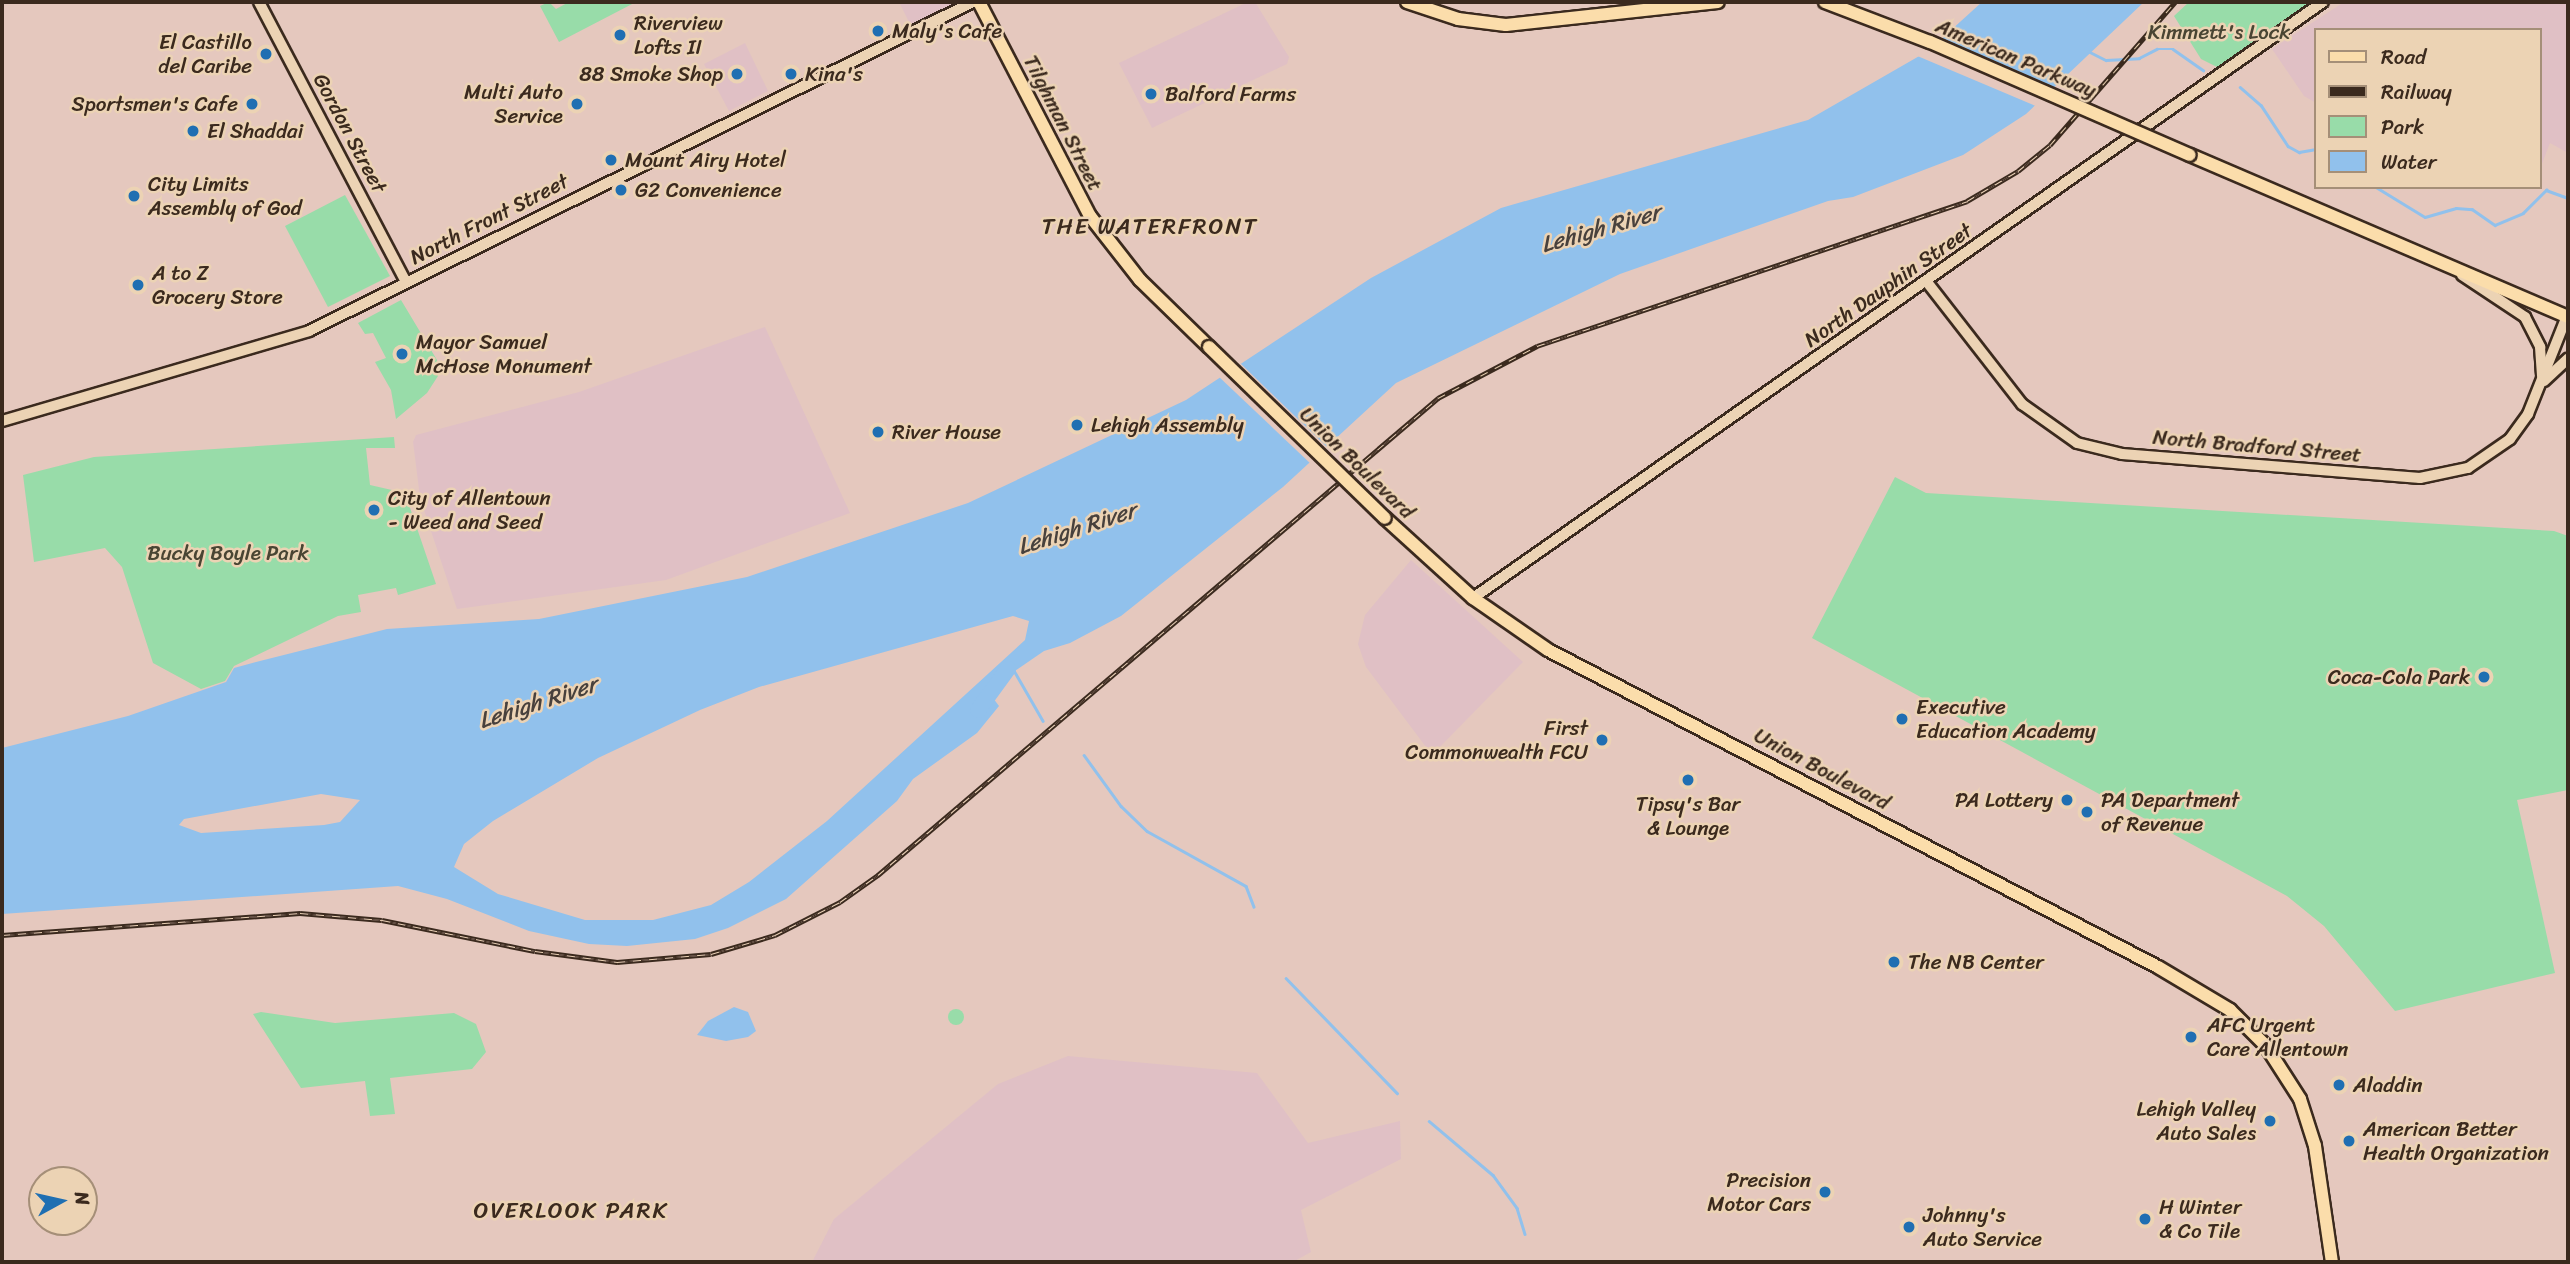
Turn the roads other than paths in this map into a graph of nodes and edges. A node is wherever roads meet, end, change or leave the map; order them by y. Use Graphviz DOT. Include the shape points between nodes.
graph roads {
  1 [pos="259,2"];
  2 [pos="973,2"];
  3 [pos="979,2"];
  4 [pos="1407,2"];
  5 [pos="1718,2"];
  6 [pos="1825,2"];
  7 [pos="2323,2"];
  8 [pos="2450,264"];
  9 [pos="406,282"];
  10 [pos="1927,282"];
  11 [pos="2568,316"];
  12 [pos="1209,347"];
  13 [pos="2568,359"];
  14 [pos="2541,384"];
  15 [pos="2,421"];
  16 [pos="1473,598"];
  17 [pos="2332,1262"];
  1 -- 9 [label="street, Gordon Street"];
  2 -- 9 [label="street, North Front Street"];
  3 -- 12 [label="main road, Tilghman Street" via="1090,216 1130,269"];
  4 -- 5 [label="main road" via="1458,19 1506,24"];
  6 -- 8 [label="main road, American Parkway, bridge" via="1930,42"];
  7 -- 10 [label="street, North Dauphin Street"];
  8 -- 11 [label="main road, American Parkway"];
  8 -- 14 [label="street" via="2517,309 2532,326 2540,347"];
  9 -- 15 [label="street, North Front Street" via="309,331"];
  10 -- 14 [label="street, North Bradford Street" via="2030,411 2077,443 2122,454 2441,476 2477,464 2503,446 2528,414"];
  10 -- 16 [label="street, North Dauphin Street"];
  11 -- 14 [label="street, North Bradford Street"];
  12 -- 16 [label="main road, Union Boulevard, bridge"];
  13 -- 14 [label="street"];
  16 -- 17 [label="main road, Union Boulevard" via="1593,674 2158,967 2230,1010 2266,1046 2300,1099 2315,1146"];
}
